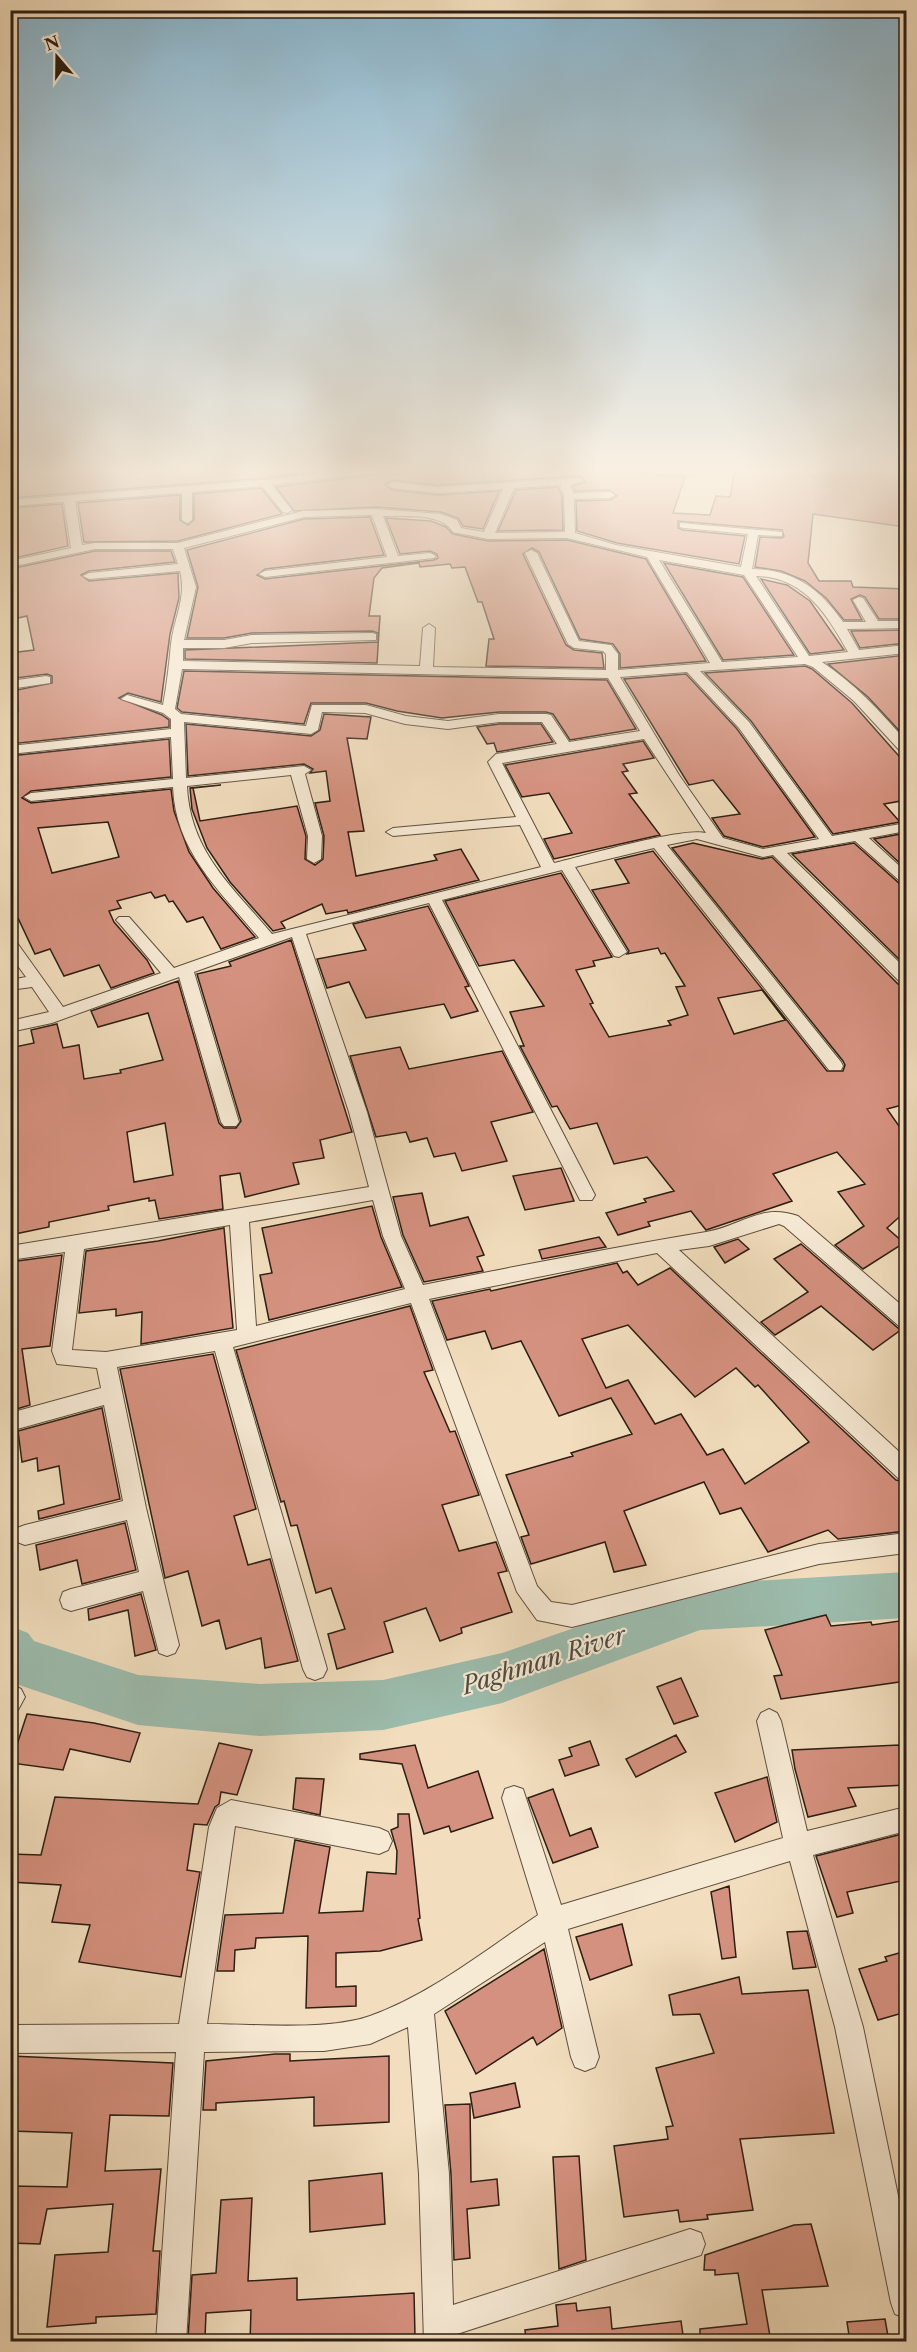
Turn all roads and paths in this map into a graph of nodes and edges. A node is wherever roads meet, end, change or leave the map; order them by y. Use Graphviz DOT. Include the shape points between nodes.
graph roads {
  1 [pos="188,578"];
  2 [pos="543,578"];
  3 [pos="665,578"];
  4 [pos="751,578"];
  5 [pos="791,578"];
  6 [pos="859,600"];
  7 [pos="906,624"];
  8 [pos="874,625"];
  9 [pos="839,626"];
  10 [pos="429,628"];
  11 [pos="372,637"];
  12 [pos="177,644"];
  13 [pos="906,649"];
  14 [pos="856,655"];
  15 [pos="806,660"];
  16 [pos="177,665"];
  17 [pos="717,665"];
  18 [pos="689,667"];
  19 [pos="426,672"];
  20 [pos="612,674"];
  21 [pos="46,680"];
  22 [pos="10,685"];
  23 [pos="127,699"];
  24 [pos="174,720"];
  25 [pos="648,734"];
  26 [pos="565,747"];
  27 [pos="906,749"];
  28 [pos="10,750"];
  29 [pos="180,782"];
  30 [pos="31,797"];
  31 [pos="524,820"];
  32 [pos="906,827"];
  33 [pos="393,832"];
  34 [pos="858,836"];
  35 [pos="828,841"];
  36 [pos="718,842"];
  37 [pos="657,843"];
  38 [pos="777,851"];
  39 [pos="314,859"];
  40 [pos="566,865"];
  41 [pos="550,869"];
  42 [pos="906,879"];
  43 [pos="433,897"];
  44 [pos="124,920"];
  45 [pos="298,931"];
  46 [pos="269,940"];
  47 [pos="10,943"];
  48 [pos="619,952"];
  49 [pos="178,972"];
  50 [pos="906,978"];
  51 [pos="36,981"];
  52 [pos="10,985"];
  53 [pos="59,1014"];
  54 [pos="10,1027"];
  55 [pos="835,1066"];
  56 [pos="230,1122"];
  57 [pos="378,1192"];
  58 [pos="586,1195"];
  59 [pos="239,1217"];
  60 [pos="75,1243"];
  61 [pos="661,1245"];
  62 [pos="10,1253"];
  63 [pos="417,1294"];
  64 [pos="906,1320"];
  65 [pos="247,1334"];
  66 [pos="222,1342"];
  67 [pos="106,1360"];
  68 [pos="112,1394"];
  69 [pos="10,1422"];
  70 [pos="906,1471"];
  71 [pos="135,1508"];
  72 [pos="25,1535"];
  73 [pos="906,1543"];
  74 [pos="151,1579"];
  75 [pos="71,1600"];
  76 [pos="167,1645"];
  77 [pos="315,1669"];
  78 [pos="769,1721"];
  79 [pos="514,1798"];
  80 [pos="906,1819"];
  81 [pos="379,1841"];
  82 [pos="798,1846"];
  83 [pos="554,1921"];
  84 [pos="420,2007"];
  85 [pos="191,2038"];
  86 [pos="10,2039"];
  87 [pos="585,2056"];
  88 [pos="690,2244"];
  89 [pos="906,2303"];
  90 [pos="439,2333"];
  91 [pos="171,2342"];
  1 -- 12 [label="street" via="190,587"];
  2 -- 20 [label="street" via="574,644 608,648 612,654"];
  3 -- 17 [label="street"];
  4 -- 15 [label="street"];
  5 -- 9 [label="street" via="825,603"];
  6 -- 8 [label="street"];
  7 -- 8 [label="street"];
  8 -- 9 [label="street"];
  9 -- 14 [label="street"];
  10 -- 19 [label="street"];
  11 -- 12 [label="street"];
  12 -- 16 [label="street"];
  13 -- 14 [label="street"];
  14 -- 15 [label="street"];
  15 -- 17 [label="street"];
  15 -- 27 [label="street" via="815,662 848,688"];
  16 -- 19 [label="street"];
  16 -- 24 [label="street"];
  17 -- 18 [label="street"];
  18 -- 20 [label="street"];
  18 -- 35 [label="street" via="744,724"];
  19 -- 20 [label="street"];
  20 -- 25 [label="street"];
  21 -- 22 [label="street"];
  23 -- 24 [label="street"];
  24 -- 26 [label="street" via="311,730 317,708 366,709 405,720 448,725 546,717"];
  24 -- 28 [label="street"];
  24 -- 29 [label="street"];
  25 -- 26 [label="street"];
  25 -- 36 [label="street"];
  26 -- 31 [label="street" via="496,759"];
  29 -- 30 [label="street"];
  29 -- 39 [label="street" via="300,771 315,836"];
  29 -- 46 [label="street" via="181,812 199,856"];
  31 -- 33 [label="street"];
  31 -- 41 [label="street"];
  32 -- 34 [label="street"];
  34 -- 35 [label="street"];
  34 -- 42 [label="street"];
  35 -- 38 [label="street"];
  36 -- 37 [label="street" via="697,835"];
  36 -- 38 [label="street" via="763,854"];
  37 -- 40 [label="street"];
  37 -- 55 [label="street"];
  38 -- 50 [label="street"];
  40 -- 41 [label="street"];
  40 -- 48 [label="street"];
  41 -- 43 [label="street"];
  43 -- 45 [label="street"];
  43 -- 58 [label="street"];
  44 -- 49 [label="street"];
  45 -- 46 [label="street"];
  45 -- 57 [label="street" via="358,1112"];
  46 -- 49 [label="street"];
  47 -- 51 [label="street"];
  49 -- 53 [label="street"];
  49 -- 56 [label="street"];
  51 -- 52 [label="street"];
  51 -- 53 [label="street"];
  53 -- 54 [label="street"];
  57 -- 59 [label="street"];
  57 -- 63 [label="street"];
  59 -- 60 [label="street"];
  59 -- 65 [label="street"];
  60 -- 62 [label="street"];
  60 -- 67 [label="street" via="62,1351 64,1358 70,1360"];
  61 -- 63 [label="street"];
  61 -- 64 [label="street" via="710,1239 779,1217 791,1221"];
  61 -- 70 [label="street"];
  63 -- 65 [label="street"];
  63 -- 73 [label="street" via="528,1592 545,1612 572,1616 819,1554"];
  65 -- 66 [label="street"];
  66 -- 67 [label="street"];
  66 -- 77 [label="street"];
  67 -- 68 [label="street"];
  68 -- 69 [label="street"];
  68 -- 71 [label="street"];
  71 -- 72 [label="street"];
  71 -- 74 [label="street"];
  74 -- 75 [label="street"];
  74 -- 76 [label="street"];
  78 -- 82 [label="street"];
  79 -- 83 [label="street"];
  80 -- 82 [label="street"];
  81 -- 85 [label="street" via="231,1813 226,1817"];
  82 -- 83 [label="street"];
  82 -- 89 [label="street" via="849,2027"];
  83 -- 84 [label="street"];
  83 -- 87 [label="street"];
  84 -- 85 [label="street" via="370,2031 324,2037"];
  84 -- 90 [label="street" via="434,2174"];
  85 -- 86 [label="street"];
  85 -- 91 [label="street"];
  88 -- 90 [label="street"];
}
